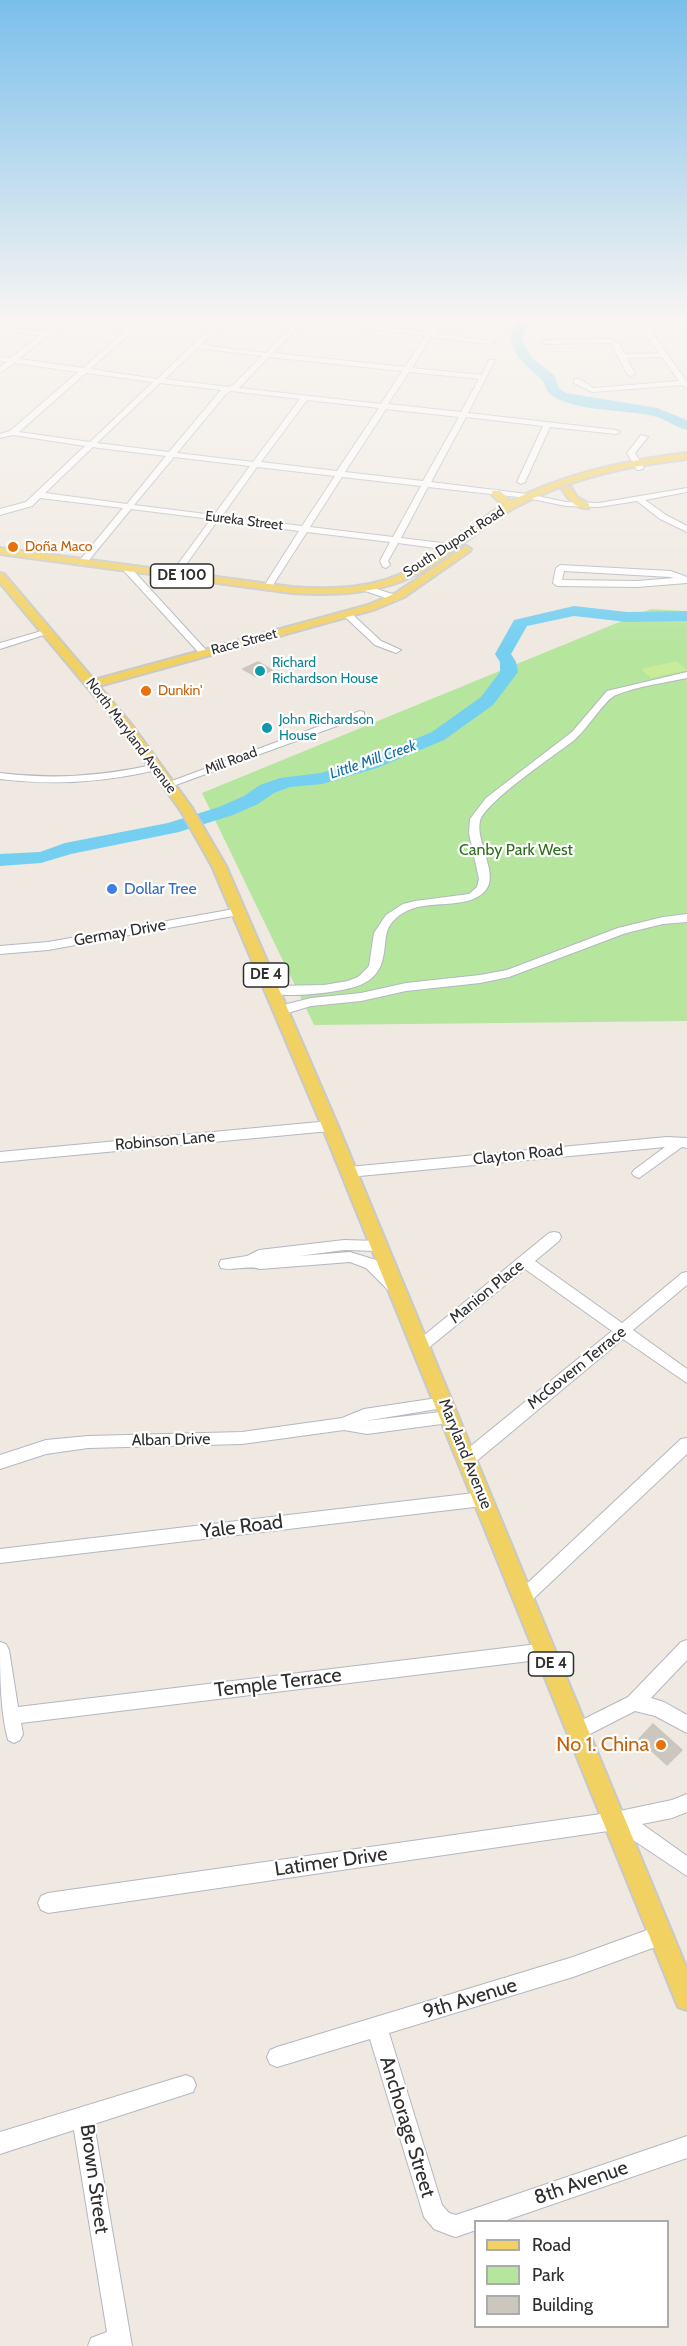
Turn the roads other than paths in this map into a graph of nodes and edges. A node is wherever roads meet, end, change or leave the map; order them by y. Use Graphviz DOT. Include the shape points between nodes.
graph roads {
  1 [pos="16,430"];
  2 [pos="106,430"];
  3 [pos="191,430"];
  4 [pos="280,430"];
  5 [pos="367,430"];
  6 [pos="456,430"];
  7 [pos="545,430"];
  8 [pos="603,430"];
  9 [pos="616,432"];
  10 [pos="13,433"];
  11 [pos="0,436"];
  12 [pos="644,437"];
  13 [pos="91,445"];
  14 [pos="172,454"];
  15 [pos="687,456"];
  16 [pos="670,461"];
  17 [pos="687,462"];
  18 [pos="255,465"];
  19 [pos="639,465"];
  20 [pos="339,475"];
  21 [pos="521,482"];
  22 [pos="426,485"];
  23 [pos="567,489"];
  24 [pos="687,490"];
  25 [pos="496,493"];
  26 [pos="38,495"];
  27 [pos="535,499"];
  28 [pos="639,499"];
  29 [pos="599,505"];
  30 [pos="508,506"];
  31 [pos="585,506"];
  32 [pos="129,507"];
  33 [pos="0,512"];
  34 [pos="215,518"];
  35 [pos="484,523"];
  36 [pos="304,529"];
  37 [pos="687,529"];
  38 [pos="396,540"];
  39 [pos="450,547"];
  40 [pos="468,548"];
  41 [pos="0,551"];
  42 [pos="29,555"];
  43 [pos="0,559"];
  44 [pos="82,563"];
  45 [pos="386,565"];
  46 [pos="127,569"];
  47 [pos="174,574"];
  48 [pos="0,577"];
  49 [pos="687,580"];
  50 [pos="268,586"];
  51 [pos="365,588"];
  52 [pos="395,598"];
  53 [pos="348,615"];
  54 [pos="48,632"];
  55 [pos="0,646"];
  56 [pos="396,650"];
  57 [pos="204,653"];
  58 [pos="687,675"];
  59 [pos="92,684"];
  60 [pos="360,714"];
  61 [pos="157,767"];
  62 [pos="0,776"];
  63 [pos="169,784"];
  64 [pos="240,912"];
  65 [pos="687,918"];
  66 [pos="0,950"];
  67 [pos="272,990"];
  68 [pos="282,1011"];
  69 [pos="330,1126"];
  70 [pos="685,1142"];
  71 [pos="0,1157"];
  72 [pos="349,1172"];
  73 [pos="639,1173"];
  74 [pos="554,1237"];
  75 [pos="378,1246"];
  76 [pos="250,1261"];
  77 [pos="525,1261"];
  78 [pos="226,1264"];
  79 [pos="687,1277"];
  80 [pos="399,1295"];
  81 [pos="623,1331"];
  82 [pos="420,1346"];
  83 [pos="687,1377"];
  84 [pos="447,1410"];
  85 [pos="687,1444"];
  86 [pos="467,1459"];
  87 [pos="0,1461"];
  88 [pos="483,1499"];
  89 [pos="0,1556"];
  90 [pos="524,1597"];
  91 [pos="687,1648"];
  92 [pos="0,1650"];
  93 [pos="546,1651"];
  94 [pos="634,1703"];
  95 [pos="11,1716"];
  96 [pos="687,1725"];
  97 [pos="578,1731"];
  98 [pos="14,1734"];
  99 [pos="687,1803"];
  100 [pos="615,1821"];
  101 [pos="687,1867"];
  102 [pos="48,1903"];
  103 [pos="661,1935"];
  104 [pos="687,1998"];
  105 [pos="377,2028"];
  106 [pos="277,2057"];
  107 [pos="186,2085"];
  108 [pos="82,2118"];
  109 [pos="0,2143"];
  110 [pos="687,2147"];
  111 [pos="442,2221"];
  112 [pos="113,2344"];
  1 -- 10 [label="street"];
  2 -- 13 [label="street"];
  3 -- 14 [label="street"];
  4 -- 18 [label="street"];
  5 -- 20 [label="street"];
  6 -- 22 [label="street"];
  7 -- 21 [label="street"];
  8 -- 9 [label="street"];
  10 -- 11 [label="street"];
  10 -- 13 [label="street"];
  12 -- 19 [label="street" via="631,453"];
  13 -- 14 [label="street"];
  13 -- 26 [label="street"];
  14 -- 18 [label="street"];
  14 -- 32 [label="street"];
  15 -- 16 [label="main road, South Dupont Road / DE 100"];
  16 -- 17 [label="main road, South Dupont Road / DE 100"];
  16 -- 19 [label="main road, South Dupont Road / DE 100"];
  18 -- 20 [label="street"];
  18 -- 34 [label="street"];
  19 -- 23 [label="main road, South Dupont Road / DE 100"];
  19 -- 27 [label="main road, South Dupont Road / DE 100" via="579,476"];
  20 -- 22 [label="street"];
  20 -- 36 [label="street"];
  22 -- 25 [label="street"];
  22 -- 38 [label="street"];
  23 -- 27 [label="main road, South Dupont Road / DE 100"];
  23 -- 31 [label="main road" via="573,499"];
  24 -- 28 [label="street"];
  25 -- 27 [label="street"];
  25 -- 30 [label="main road"];
  26 -- 32 [label="street, Eureka Street"];
  26 -- 33 [label="street" via="24,506"];
  27 -- 29 [label="street" via="567,509"];
  27 -- 30 [label="main road, South Dupont Road / DE 100"];
  27 -- 31 [label="street"];
  27 -- 40 [label="main road, South Dupont Road / DE 100"];
  28 -- 29 [label="street"];
  28 -- 37 [label="street"];
  29 -- 31 [label="street"];
  30 -- 35 [label="main road, South Dupont Road / DE 100"];
  32 -- 34 [label="street, Eureka Street"];
  32 -- 44 [label="street"];
  34 -- 36 [label="street, Eureka Street"];
  34 -- 47 [label="street"];
  35 -- 39 [label="main road, South Dupont Road / DE 100"];
  35 -- 40 [label="main road" via="466,541"];
  36 -- 38 [label="street, Eureka Street"];
  36 -- 50 [label="street"];
  38 -- 39 [label="street, Eureka Street"];
  38 -- 45 [label="street" via="384,561"];
  39 -- 51 [label="main road, South Dupont Road / DE 100" via="401,578"];
  40 -- 52 [label="main road, South Dupont Road / DE 100"];
  41 -- 42 [label="main road, South Dupont Road / DE 100"];
  42 -- 43 [label="main road"];
  42 -- 44 [label="main road, South Dupont Road / DE 100"];
  44 -- 46 [label="main road, South Dupont Road / DE 100"];
  46 -- 47 [label="main road, South Dupont Road / DE 100"];
  46 -- 57 [label="street"];
  47 -- 50 [label="main road, South Dupont Road / DE 100"];
  48 -- 54 [label="main road, North Maryland Avenue / DE 4"];
  49 -- 49 [label="street" via="646,584 557,583 560,568 671,574"];
  50 -- 51 [label="main road, South Dupont Road / DE 100" via="317,592"];
  51 -- 52 [label="street"];
  52 -- 53 [label="main road, Race Street / DE 100"];
  53 -- 56 [label="street" via="378,643"];
  53 -- 57 [label="main road, Race Street / DE 100"];
  54 -- 55 [label="street"];
  54 -- 59 [label="main road, North Maryland Avenue / DE 4"];
  57 -- 59 [label="main road, Race Street / DE 100"];
  58 -- 67 [label="street" via="610,693 576,734 490,800 475,819 474,833 485,879 477,894 400,910 382,926 373,970 362,980 330,987"];
  59 -- 61 [label="main road, North Maryland Avenue / DE 4"];
  60 -- 63 [label="street, Mill Road"];
  61 -- 62 [label="street" via="78,782"];
  61 -- 63 [label="main road, North Maryland Avenue / DE 4"];
  63 -- 64 [label="main road, North Maryland Avenue / DE 4" via="219,866"];
  64 -- 66 [label="street, Germay Drive" via="48,946"];
  64 -- 67 [label="main road, Maryland Avenue / DE 4"];
  65 -- 68 [label="street" via="622,928 521,970 361,997 308,1001"];
  67 -- 68 [label="main road, Maryland Avenue / DE 4"];
  68 -- 69 [label="main road, Maryland Avenue / DE 4"];
  69 -- 71 [label="street, Robinson Lane"];
  69 -- 72 [label="main road, Maryland Avenue / DE 4"];
  70 -- 72 [label="street, Clayton Road"];
  70 -- 73 [label="street"];
  72 -- 75 [label="main road, Maryland Avenue / DE 4"];
  74 -- 77 [label="street, Manion Place"];
  75 -- 76 [label="street" via="344,1245 259,1255"];
  75 -- 80 [label="main road, Maryland Avenue / DE 4"];
  76 -- 78 [label="street"];
  76 -- 80 [label="street" via="260,1264 350,1257 371,1264"];
  77 -- 81 [label="street"];
  77 -- 82 [label="street, Manion Place"];
  79 -- 81 [label="street, McGovern Terrace"];
  80 -- 82 [label="main road, Maryland Avenue / DE 4"];
  81 -- 83 [label="street"];
  81 -- 86 [label="street, McGovern Terrace"];
  82 -- 84 [label="main road, Maryland Avenue / DE 4"];
  84 -- 86 [label="main road, Maryland Avenue / DE 4"];
  84 -- 87 [label="street, Alban Drive" via="367,1428 344,1425 242,1438 88,1442 46,1447"];
  85 -- 90 [label="street"];
  86 -- 88 [label="main road, Maryland Avenue / DE 4"];
  88 -- 89 [label="street, Yale Road"];
  88 -- 90 [label="main road, Maryland Avenue / DE 4"];
  90 -- 93 [label="main road, Maryland Avenue / DE 4"];
  91 -- 94 [label="street"];
  92 -- 95 [label="street"];
  93 -- 95 [label="street, Temple Terrace"];
  93 -- 97 [label="main road, Maryland Avenue / DE 4"];
  94 -- 96 [label="street" via="658,1708"];
  94 -- 97 [label="street"];
  95 -- 98 [label="street"];
  97 -- 100 [label="main road, Maryland Avenue / DE 4"];
  99 -- 100 [label="street, Latimer Drive"];
  100 -- 101 [label="street" via="630,1827"];
  100 -- 102 [label="street, Latimer Drive"];
  100 -- 103 [label="main road, Maryland Avenue / DE 4"];
  103 -- 104 [label="main road, Maryland Avenue / DE 4"];
  103 -- 105 [label="street, 9th Avenue"];
  105 -- 106 [label="street, 9th Avenue"];
  105 -- 111 [label="street, Anchorage Street" via="432,2209"];
  107 -- 108 [label="street, Brown Street"];
  108 -- 109 [label="street"];
  108 -- 112 [label="street, Brown Street"];
  110 -- 111 [label="street, 8th Avenue" via="456,2226"];
}
